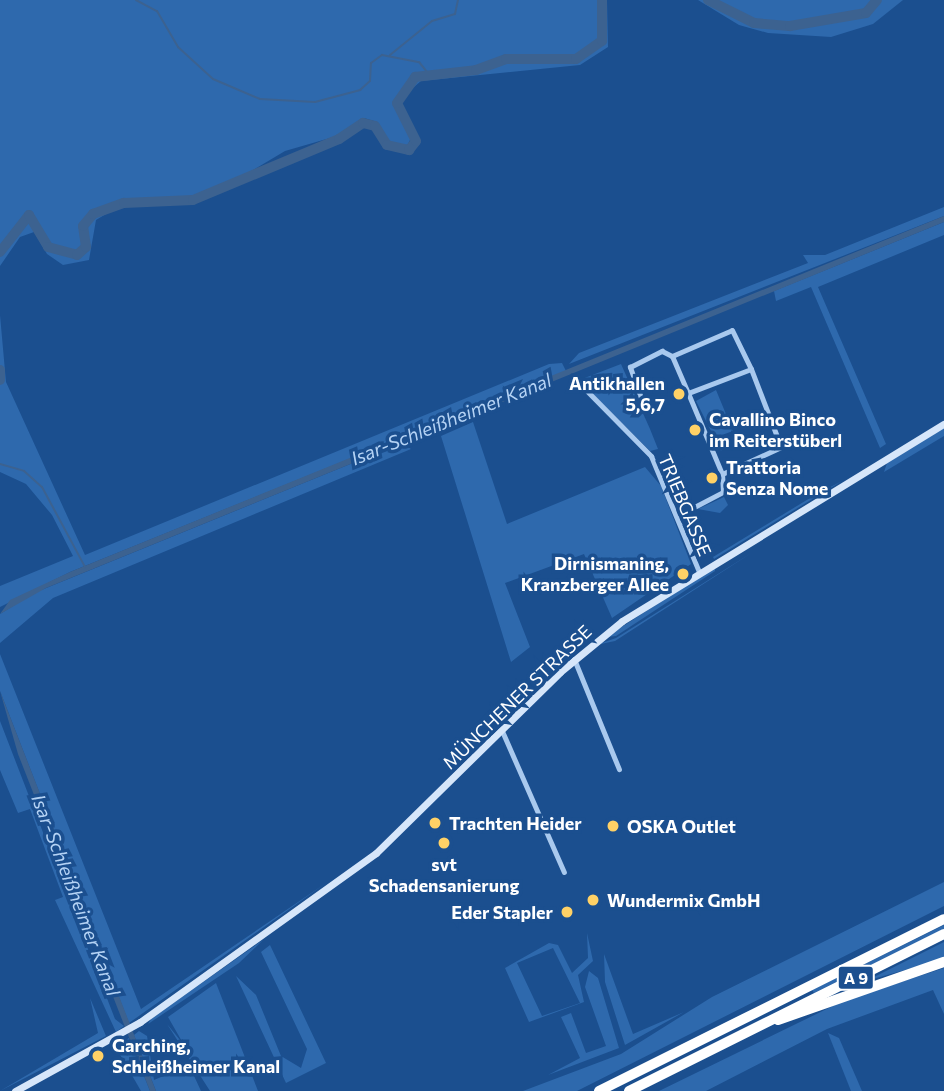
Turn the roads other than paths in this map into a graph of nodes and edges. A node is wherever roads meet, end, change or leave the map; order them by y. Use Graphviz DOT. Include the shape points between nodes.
graph roads {
  1 [pos="672,355"];
  2 [pos="751,369"];
  3 [pos="586,390"];
  4 [pos="688,393"];
  5 [pos="645,409"];
  6 [pos="944,424"];
  7 [pos="722,474"];
  8 [pos="677,516"];
  9 [pos="699,572"];
  10 [pos="575,662"];
  11 [pos="502,731"];
  12 [pos="619,769"];
  13 [pos="564,872"];
  14 [pos="944,919"];
  15 [pos="944,934"];
  16 [pos="944,962"];
  17 [pos="768,1022"];
  18 [pos="15,1091"];
  19 [pos="599,1091"];
  20 [pos="629,1091"];
  1 -- 2 [label="street" via="732,330"];
  1 -- 4 [label="street"];
  1 -- 5 [label="street" via="662,351 630,366"];
  2 -- 4 [label="street"];
  2 -- 7 [label="street" via="781,447"];
  3 -- 8 [label="street, TRIEBGASSE" via="651,456"];
  4 -- 7 [label="street"];
  6 -- 9 [label="main road, MÜNCHENER STRASSE"];
  7 -- 8 [label="street" via="723,492"];
  8 -- 9 [label="street, TRIEBGASSE"];
  9 -- 10 [label="main road, MÜNCHENER STRASSE"];
  10 -- 11 [label="main road, MÜNCHENER STRASSE"];
  10 -- 12 [label="street"];
  11 -- 13 [label="street"];
  11 -- 18 [label="main road, MÜNCHENER STRASSE" via="376,853 121,1034"];
  14 -- 19 [label="highway, A 9"];
  15 -- 17 [label="highway, A 9"];
  16 -- 17 [label="highway"];
  17 -- 20 [label="highway, A 9"];
}
